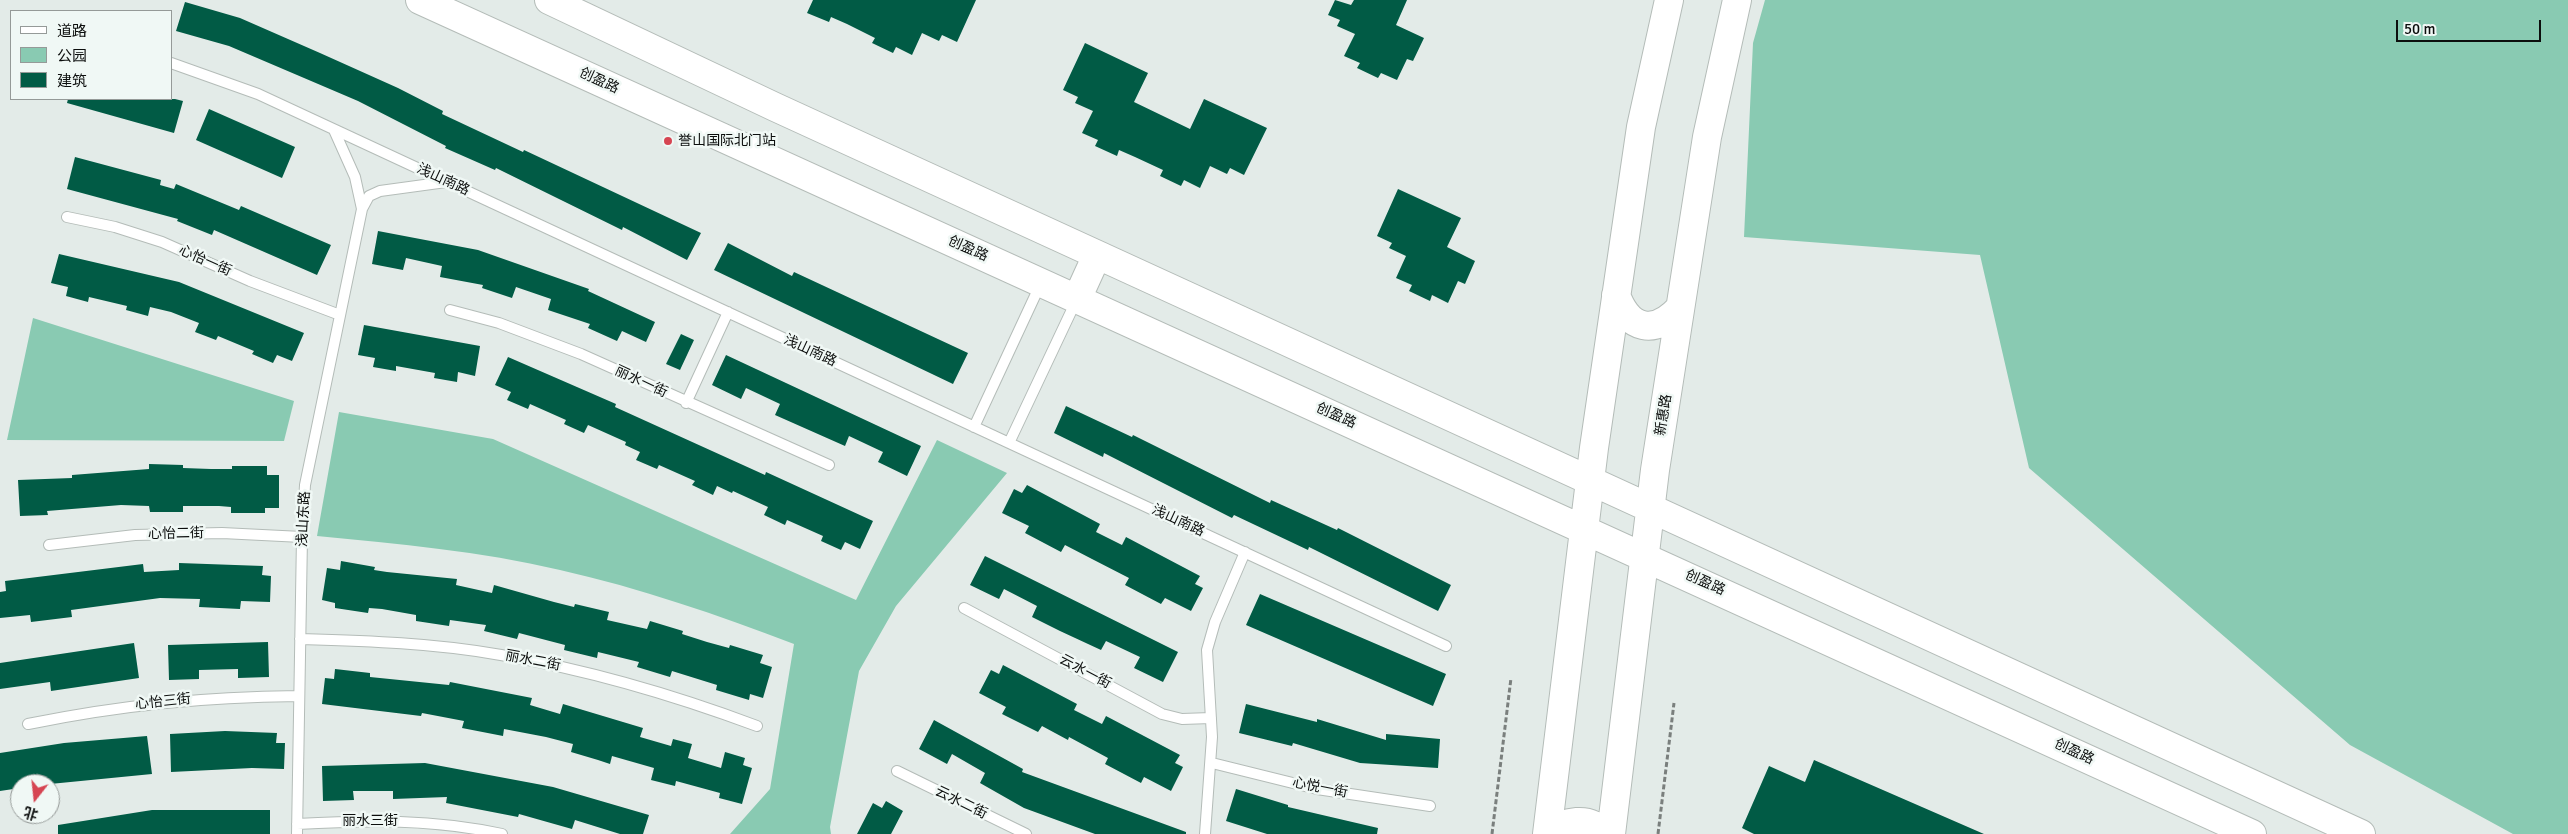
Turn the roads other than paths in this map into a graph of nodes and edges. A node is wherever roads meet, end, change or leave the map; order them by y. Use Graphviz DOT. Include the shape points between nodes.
graph roads {
  1 [pos="420,0"];
  2 [pos="550,0"];
  3 [pos="1669,0"];
  4 [pos="1737,0"];
  5 [pos="172,63"];
  6 [pos="334,130"];
  7 [pos="447,182"];
  8 [pos="362,209"];
  9 [pos="67,217"];
  10 [pos="1097,255"];
  11 [pos="1041,282"];
  12 [pos="1616,295"];
  13 [pos="1077,299"];
  14 [pos="1680,308"];
  15 [pos="450,310"];
  16 [pos="728,312"];
  17 [pos="340,315"];
  18 [pos="686,403"];
  19 [pos="974,427"];
  20 [pos="1009,443"];
  21 [pos="829,465"];
  22 [pos="1590,481"];
  23 [pos="1650,508"];
  24 [pos="1584,529"];
  25 [pos="302,538"];
  26 [pos="49,544"];
  27 [pos="1245,552"];
  28 [pos="1645,556"];
  29 [pos="964,608"];
  30 [pos="300,639"];
  31 [pos="1446,646"];
  32 [pos="299,696"];
  33 [pos="1211,718"];
  34 [pos="28,724"];
  35 [pos="757,726"];
  36 [pos="1212,763"];
  37 [pos="897,771"];
  38 [pos="1430,806"];
  39 [pos="297,829"];
  40 [pos="502,834"];
  41 [pos="1026,834"];
  42 [pos="1205,834"];
  43 [pos="1548,834"];
  44 [pos="1604,834"];
  45 [pos="1611,834"];
  46 [pos="2252,834"];
  47 [pos="2361,834"];
  1 -- 11 [label="street, 创盈路"];
  2 -- 10 [label="street" via="775,108"];
  3 -- 12 [label="street" via="1641,127"];
  4 -- 14 [label="street, 新惠路" via="1707,137"];
  5 -- 6 [label="lane, 浅山南路" via="258,94"];
  6 -- 7 [label="lane, 浅山南路"];
  6 -- 8 [label="lane, 浅山东路" via="355,177"];
  7 -- 8 [label="lane" via="380,191 370,196"];
  7 -- 16 [label="lane, 浅山南路"];
  8 -- 17 [label="lane, 浅山东路"];
  9 -- 17 [label="lane, 心怡一街" via="115,227 162,242 250,281"];
  10 -- 13 [label="street"];
  10 -- 22 [label="street"];
  11 -- 13 [label="street, 创盈路"];
  11 -- 19 [label="lane"];
  12 -- 14 [label="street" via="1622,311 1635,323 1660,324 1668,321"];
  12 -- 22 [label="street"];
  13 -- 20 [label="lane"];
  13 -- 24 [label="street, 创盈路"];
  14 -- 23 [label="street, 新惠路"];
  15 -- 18 [label="lane, 丽水一街" via="499,323 581,354"];
  16 -- 18 [label="lane"];
  16 -- 19 [label="lane, 浅山南路"];
  17 -- 25 [label="lane, 浅山东路" via="306,485"];
  18 -- 21 [label="lane, 丽水一街"];
  19 -- 20 [label="lane, 浅山南路"];
  20 -- 27 [label="lane, 浅山南路"];
  22 -- 23 [label="street"];
  22 -- 24 [label="street"];
  23 -- 28 [label="street, 新惠路"];
  23 -- 47 [label="street"];
  24 -- 28 [label="street, 创盈路"];
  24 -- 43 [label="street"];
  25 -- 26 [label="lane, 心怡二街" via="222,533 135,535"];
  25 -- 30 [label="lane, 浅山东路"];
  27 -- 31 [label="lane, 浅山南路"];
  27 -- 33 [label="lane" via="1215,622 1207,650"];
  28 -- 45 [label="street, 新惠路"];
  28 -- 46 [label="street, 创盈路"];
  29 -- 33 [label="lane, 云水一街" via="1162,714 1182,719"];
  30 -- 32 [label="lane, 浅山东路"];
  30 -- 35 [label="lane, 丽水二街" via="405,644 500,654 631,683"];
  32 -- 34 [label="lane, 心怡三街" via="163,701 95,710"];
  32 -- 39 [label="lane, 浅山东路"];
  33 -- 36 [label="lane"];
  36 -- 38 [label="lane, 心悦一街" via="1317,789"];
  36 -- 42 [label="lane"];
  37 -- 41 [label="lane, 云水二街"];
  39 -- 40 [label="lane, 丽水三街" via="358,820 419,822"];
  43 -- 44 [label="street" via="1558,826 1573,822 1588,823"];
}
